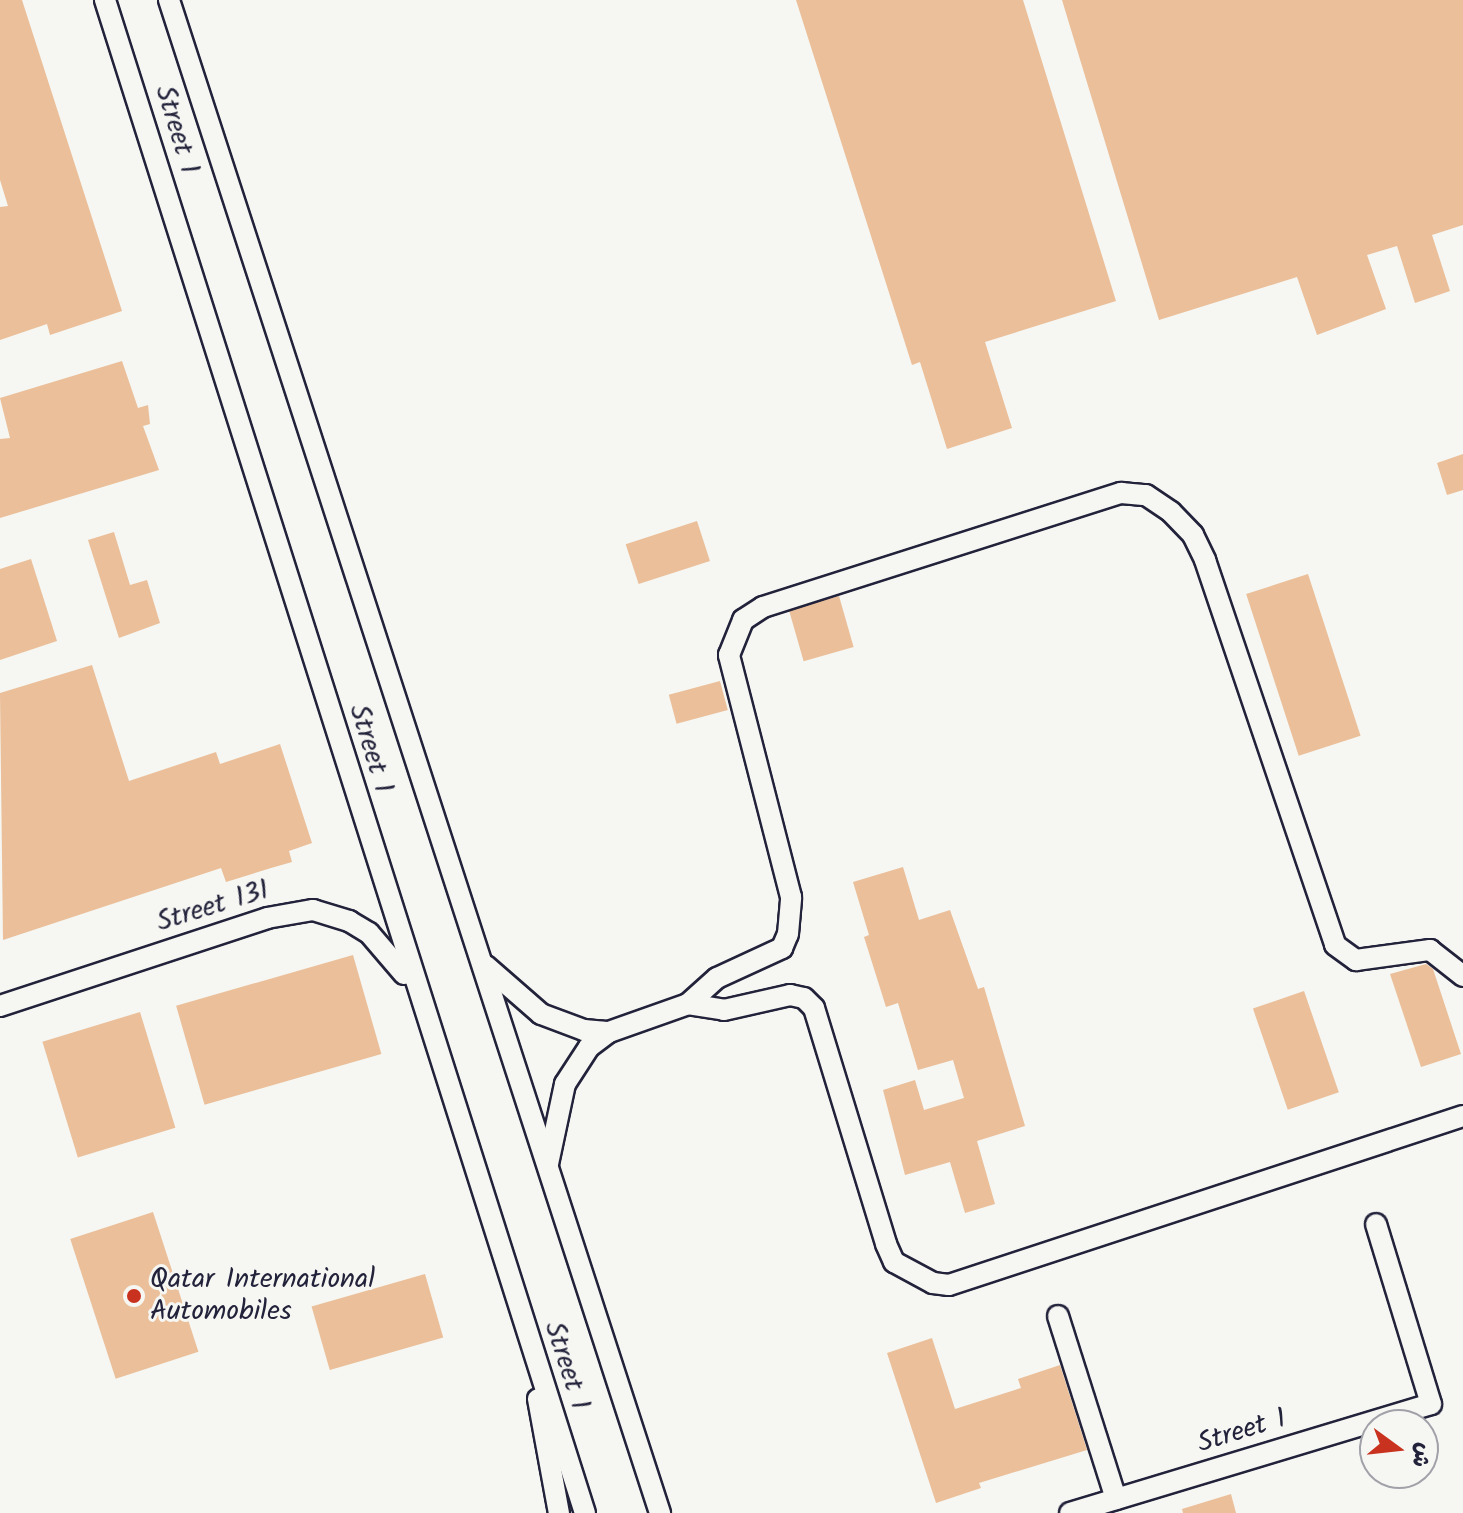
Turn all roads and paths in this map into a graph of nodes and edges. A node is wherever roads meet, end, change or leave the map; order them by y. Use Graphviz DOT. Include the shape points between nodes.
graph roads {
  1 [pos="169,0"];
  2 [pos="105,3"];
  3 [pos="484,964"];
  4 [pos="1463,976"];
  5 [pos="417,993"];
  6 [pos="688,1004"];
  7 [pos="0,1006"];
  8 [pos="609,1032"];
  9 [pos="1463,1116"];
  10 [pos="548,1164"];
  11 [pos="1376,1224"];
  12 [pos="1058,1316"];
  13 [pos="536,1367"];
  14 [pos="1116,1499"];
  15 [pos="559,1513"];
  16 [pos="585,1513"];
  17 [pos="660,1513"];
  18 [pos="1070,1513"];
  1 -- 3 [label="street, Street 1"];
  2 -- 5 [label="street, Street 1"];
  3 -- 8 [label="street, Street 1" via="541,1014 584,1030"];
  3 -- 10 [label="street, Street 1"];
  4 -- 6 [label="street" via="1430,950 1356,960 1335,945 1205,560 1193,535 1171,512 1146,495 1121,493 763,607 743,620 729,655 791,897 792,919 782,948 717,978"];
  5 -- 7 [label="street, Street 131" via="369,933 313,910 267,918"];
  5 -- 13 [label="street, Street 1"];
  6 -- 8 [label="street, Street 1"];
  6 -- 9 [label="street" via="724,1010 790,995 804,998 814,1008 886,1244 894,1262 933,1283 949,1285"];
  8 -- 10 [label="street, Street 1" via="589,1047 565,1084"];
  10 -- 17 [label="street, Street 1"];
  11 -- 14 [label="street, Street 1" via="1431,1404"];
  12 -- 14 [label="street"];
  13 -- 15 [label="street" via="541,1432"];
  13 -- 16 [label="street, Street 1"];
  14 -- 18 [label="street, Street 1"];
}
